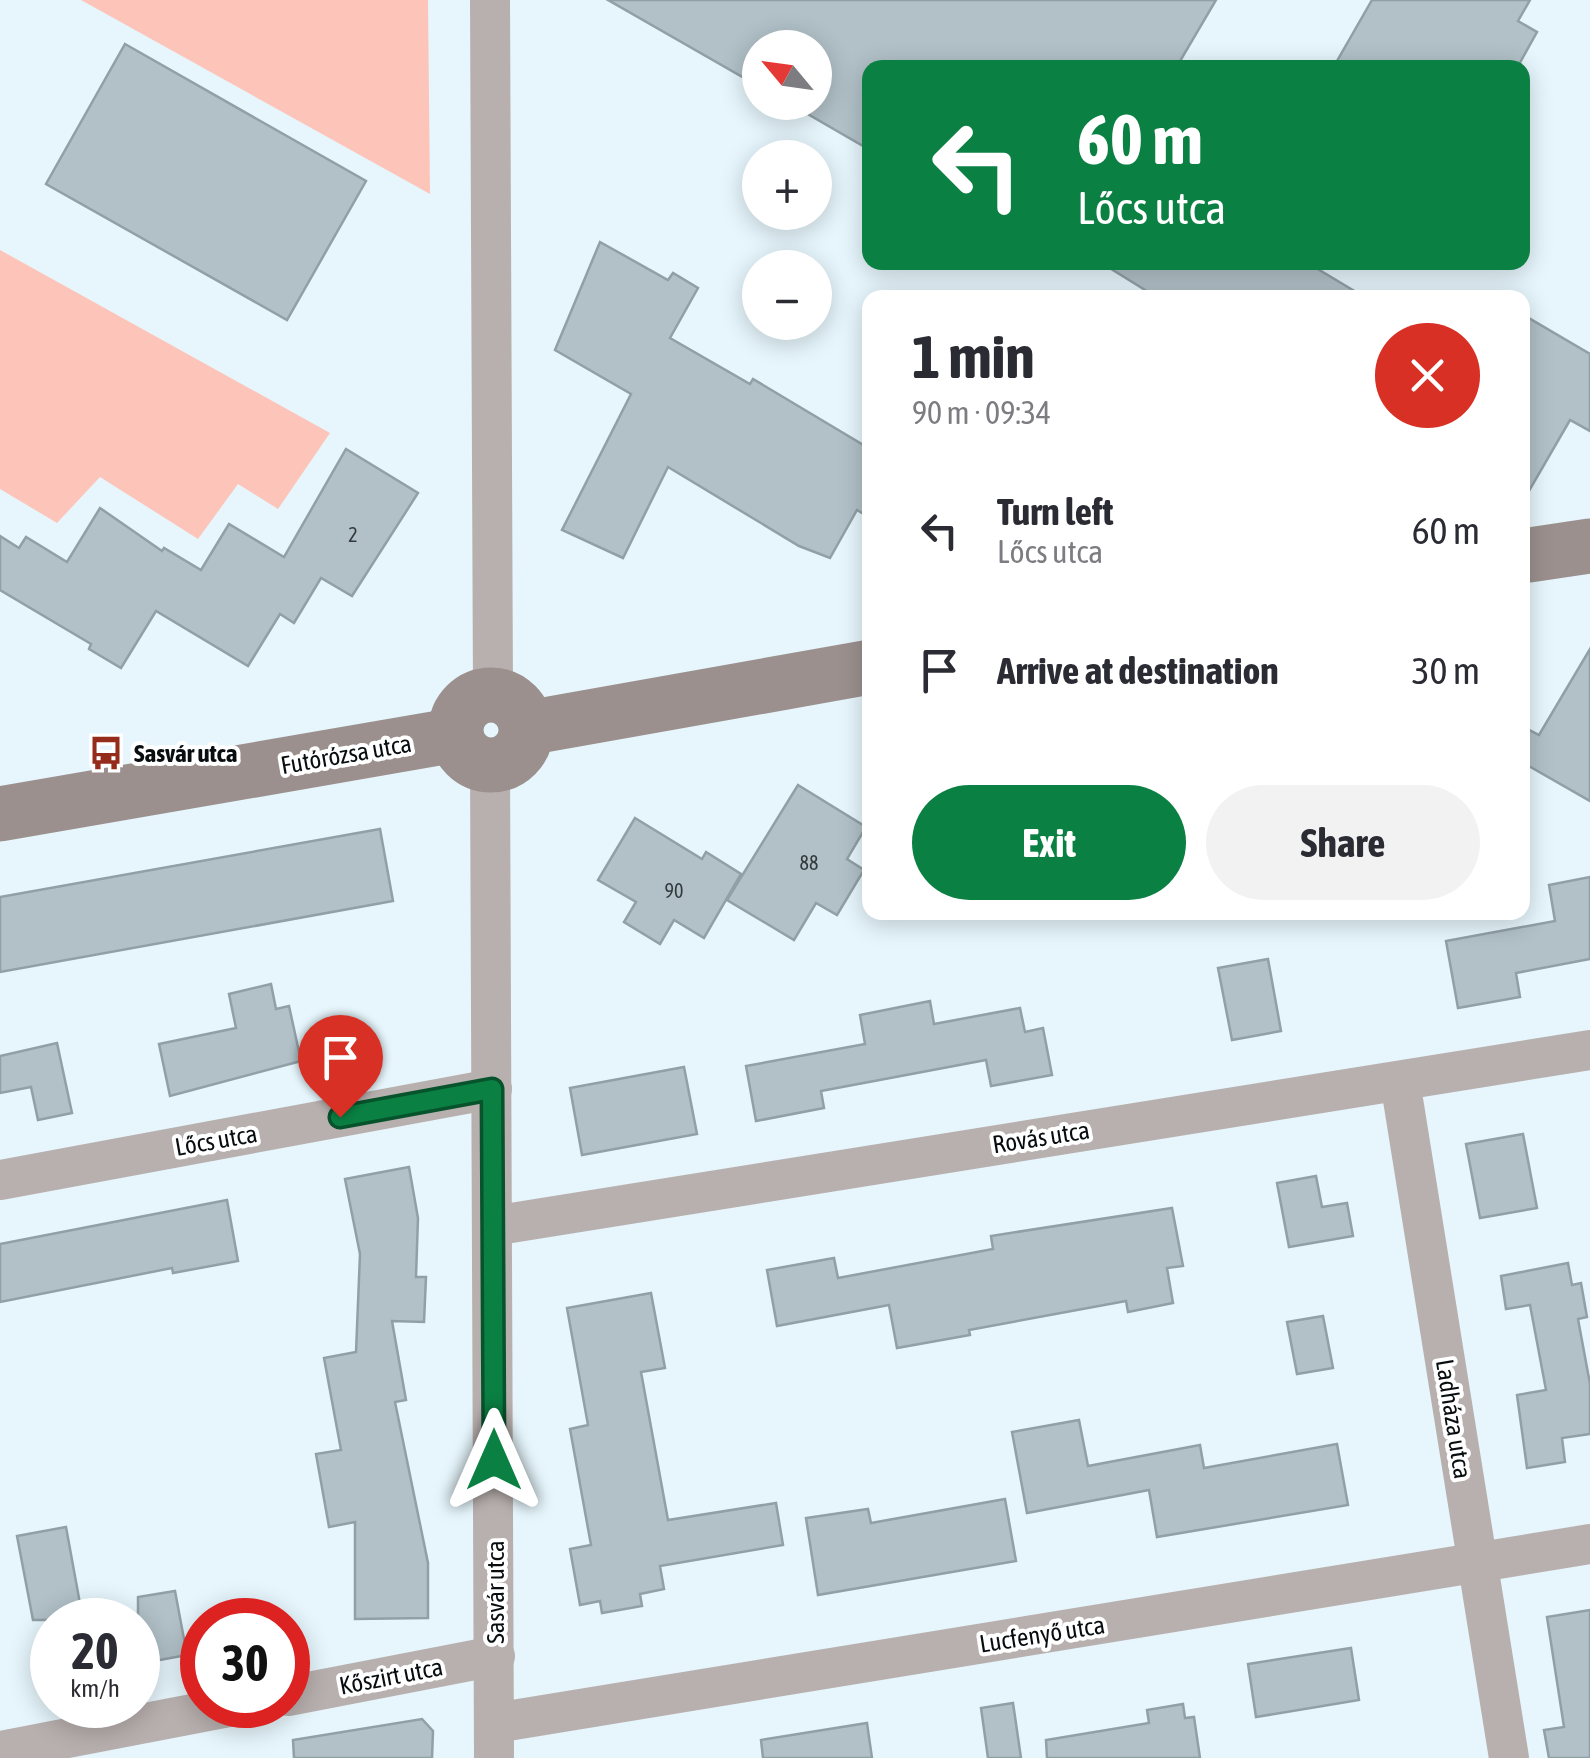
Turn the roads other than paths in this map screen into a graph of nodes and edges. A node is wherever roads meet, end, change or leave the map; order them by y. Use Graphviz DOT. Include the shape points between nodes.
graph roads {
  1 [pos="490,0"];
  2 [pos="1590,546"];
  3 [pos="1530,555"];
  4 [pos="862,668"];
  5 [pos="491,730"];
  6 [pos="0,814"];
  7 [pos="1590,1050"];
  8 [pos="1400,1081"];
  9 [pos="492,1089"];
  10 [pos="0,1180"];
  11 [pos="492,1226"];
  12 [pos="1590,1544"];
  13 [pos="1477,1563"];
  14 [pos="495,1656"];
  15 [pos="310,1692"];
  16 [pos="180,1716"];
  17 [pos="494,1740"];
  18 [pos="0,1751"];
  19 [pos="1509,1758"];
  1 -- 5 [label="street, Sasvár utca"];
  2 -- 3 [label="street"];
  4 -- 5 [label="street, Futórózsa utca"];
  5 -- 6 [label="street, Futórózsa utca"];
  5 -- 9 [label="street, Sasvár utca"];
  7 -- 8 [label="street, Rovás utca"];
  8 -- 11 [label="street, Rovás utca"];
  8 -- 13 [label="street, Ladháza utca"];
  9 -- 10 [label="street, Lőcs utca"];
  9 -- 11 [label="street, Sasvár utca"];
  11 -- 14 [label="street, Sasvár utca"];
  12 -- 13 [label="street, Lucfenyő utca"];
  13 -- 17 [label="street, Lucfenyő utca"];
  13 -- 19 [label="street, Ladháza utca"];
  14 -- 15 [label="street, Kőszirt utca"];
  14 -- 17 [label="street, Sasvár utca"];
  16 -- 18 [label="street"];
}
